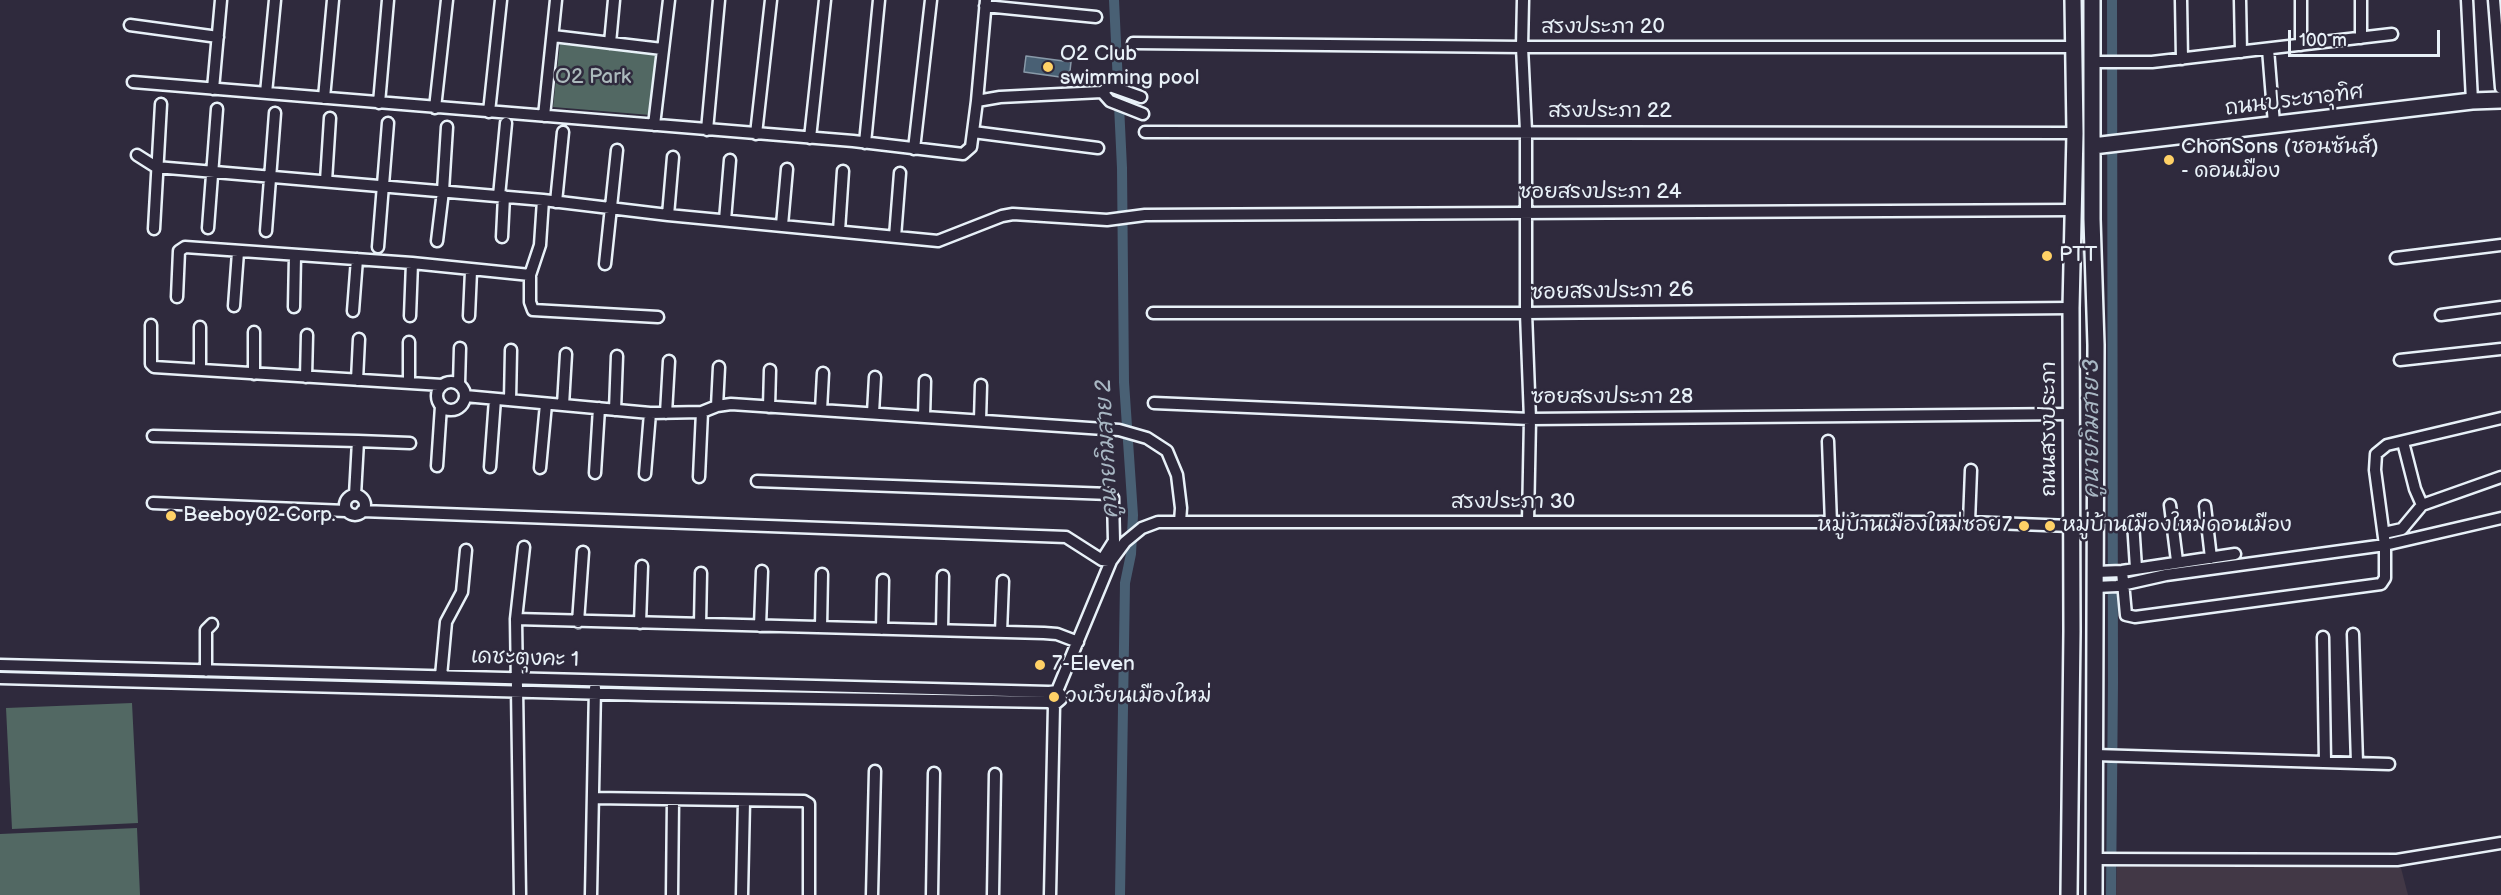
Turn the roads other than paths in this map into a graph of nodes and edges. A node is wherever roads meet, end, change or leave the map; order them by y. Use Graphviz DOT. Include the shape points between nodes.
graph roads {
  1 [pos="221,0"];
  2 [pos="275,0"];
  3 [pos="333,0"];
  4 [pos="388,0"];
  5 [pos="447,0"];
  6 [pos="501,0"];
  7 [pos="556,0"];
  8 [pos="614,0"];
  9 [pos="669,0"];
  10 [pos="719,0"];
  11 [pos="771,0"];
  12 [pos="825,0"];
  13 [pos="879,0"];
  14 [pos="931,0"];
  15 [pos="1522,0"];
  16 [pos="2073,0"];
  17 [pos="2092,0"];
  18 [pos="2181,0"];
  19 [pos="2240,0"];
  20 [pos="2301,0"];
  21 [pos="2361,0"];
  22 [pos="2467,0"];
  23 [pos="2494,0"];
  24 [pos="985,3"];
  25 [pos="1096,17"];
  26 [pos="130,25"];
  27 [pos="2392,34"];
  28 [pos="553,36"];
  29 [pos="218,37"];
  30 [pos="2361,38"];
  31 [pos="610,43"];
  32 [pos="1133,43"];
  33 [pos="2301,45"];
  34 [pos="1522,47"];
  35 [pos="2073,47"];
  36 [pos="663,49"];
  37 [pos="2265,49"];
  38 [pos="2241,52"];
  39 [pos="2182,59"];
  40 [pos="2099,62"];
  41 [pos="133,82"];
  42 [pos="2501,88"];
  43 [pos="213,89"];
  44 [pos="1106,89"];
  45 [pos="266,93"];
  46 [pos="1138,96"];
  47 [pos="324,98"];
  48 [pos="2501,100"];
  49 [pos="977,101"];
  50 [pos="2472,101"];
  51 [pos="379,103"];
  52 [pos="160,104"];
  53 [pos="435,108"];
  54 [pos="217,109"];
  55 [pos="489,112"];
  56 [pos="275,113"];
  57 [pos="1139,113"];
  58 [pos="544,116"];
  59 [pos="330,118"];
  60 [pos="388,123"];
  61 [pos="506,123"];
  62 [pos="2274,124"];
  63 [pos="654,125"];
  64 [pos="447,128"];
  65 [pos="707,130"];
  66 [pos="1526,131"];
  67 [pos="563,132"];
  68 [pos="973,132"];
  69 [pos="1145,132"];
  70 [pos="2075,132"];
  71 [pos="756,134"];
  72 [pos="810,138"];
  73 [pos="865,143"];
  74 [pos="2106,145"];
  75 [pos="914,148"];
  76 [pos="1098,148"];
  77 [pos="616,150"];
  78 [pos="137,155"];
  79 [pos="673,157"];
  80 [pos="730,160"];
  81 [pos="156,167"];
  82 [pos="787,169"];
  83 [pos="843,171"];
  84 [pos="214,172"];
  85 [pos="900,173"];
  86 [pos="271,177"];
  87 [pos="326,181"];
  88 [pos="384,186"];
  89 [pos="443,191"];
  90 [pos="501,196"];
  91 [pos="543,200"];
  92 [pos="556,202"];
  93 [pos="610,208"];
  94 [pos="2073,210"];
  95 [pos="1527,212"];
  96 [pos="668,215"];
  97 [pos="725,220"];
  98 [pos="782,225"];
  99 [pos="208,228"];
  100 [pos="154,229"];
  101 [pos="266,231"];
  102 [pos="839,231"];
  103 [pos="502,237"];
  104 [pos="895,237"];
  105 [pos="437,241"];
  106 [pos="2501,245"];
  107 [pos="378,247"];
  108 [pos="238,252"];
  109 [pos="295,256"];
  110 [pos="2396,258"];
  111 [pos="357,259"];
  112 [pos="412,263"];
  113 [pos="605,264"];
  114 [pos="471,271"];
  115 [pos="530,275"];
  116 [pos="177,297"];
  117 [pos="234,306"];
  118 [pos="294,307"];
  119 [pos="2501,307"];
  120 [pos="2071,308"];
  121 [pos="353,311"];
  122 [pos="1153,313"];
  123 [pos="1526,313"];
  124 [pos="410,315"];
  125 [pos="2440,315"];
  126 [pos="469,316"];
  127 [pos="658,317"];
  128 [pos="151,325"];
  129 [pos="200,327"];
  130 [pos="254,332"];
  131 [pos="307,334"];
  132 [pos="359,339"];
  133 [pos="409,342"];
  134 [pos="460,348"];
  135 [pos="2501,349"];
  136 [pos="512,350"];
  137 [pos="566,354"];
  138 [pos="617,356"];
  139 [pos="2400,360"];
  140 [pos="669,361"];
  141 [pos="719,367"];
  142 [pos="200,370"];
  143 [pos="770,370"];
  144 [pos="823,373"];
  145 [pos="254,374"];
  146 [pos="306,377"];
  147 [pos="875,377"];
  148 [pos="357,380"];
  149 [pos="925,381"];
  150 [pos="409,383"];
  151 [pos="459,384"];
  152 [pos="442,385"];
  153 [pos="981,385"];
  154 [pos="465,396"];
  155 [pos="495,399"];
  156 [pos="510,400"];
  157 [pos="1154,403"];
  158 [pos="546,404"];
  159 [pos="563,405"];
  160 [pos="441,406"];
  161 [pos="717,406"];
  162 [pos="768,407"];
  163 [pos="599,408"];
  164 [pos="615,410"];
  165 [pos="821,410"];
  166 [pos="702,412"];
  167 [pos="650,413"];
  168 [pos="666,413"];
  169 [pos="873,413"];
  170 [pos="2071,414"];
  171 [pos="924,417"];
  172 [pos="2501,418"];
  173 [pos="1530,419"];
  174 [pos="980,420"];
  175 [pos="153,436"];
  176 [pos="358,441"];
  177 [pos="1828,441"];
  178 [pos="2403,442"];
  179 [pos="410,443"];
  180 [pos="437,466"];
  181 [pos="490,467"];
  182 [pos="540,468"];
  183 [pos="1971,470"];
  184 [pos="595,473"];
  185 [pos="645,474"];
  186 [pos="699,477"];
  187 [pos="2501,477"];
  188 [pos="757,481"];
  189 [pos="355,495"];
  190 [pos="153,503"];
  191 [pos="2170,505"];
  192 [pos="2422,505"];
  193 [pos="2205,506"];
  194 [pos="346,511"];
  195 [pos="363,511"];
  196 [pos="2501,518"];
  197 [pos="1179,522"];
  198 [pos="1528,522"];
  199 [pos="1969,522"];
  200 [pos="2133,522"];
  201 [pos="1831,524"];
  202 [pos="2070,526"];
  203 [pos="2384,533"];
  204 [pos="2385,545"];
  205 [pos="524,547"];
  206 [pos="466,550"];
  207 [pos="582,552"];
  208 [pos="2235,554"];
  209 [pos="2211,558"];
  210 [pos="1106,561"];
  211 [pos="2177,561"];
  212 [pos="642,566"];
  213 [pos="2136,568"];
  214 [pos="762,571"];
  215 [pos="2120,571"];
  216 [pos="700,573"];
  217 [pos="822,574"];
  218 [pos="943,576"];
  219 [pos="883,580"];
  220 [pos="1003,581"];
  221 [pos="2107,581"];
  222 [pos="516,619"];
  223 [pos="578,622"];
  224 [pos="640,623"];
  225 [pos="212,624"];
  226 [pos="700,624"];
  227 [pos="760,626"];
  228 [pos="821,627"];
  229 [pos="882,629"];
  230 [pos="942,630"];
  231 [pos="1001,632"];
  232 [pos="2353,634"];
  233 [pos="2322,636"];
  234 [pos="1078,642"];
  235 [pos="0,665"];
  236 [pos="206,671"];
  237 [pos="441,676"];
  238 [pos="0,678"];
  239 [pos="518,678"];
  240 [pos="595,681"];
  241 [pos="518,692"];
  242 [pos="595,693"];
  243 [pos="1052,697"];
  244 [pos="2095,755"];
  245 [pos="2325,762"];
  246 [pos="2357,763"];
  247 [pos="2389,764"];
  248 [pos="875,771"];
  249 [pos="934,773"];
  250 [pos="995,774"];
  251 [pos="593,798"];
  252 [pos="673,800"];
  253 [pos="744,801"];
  254 [pos="2501,843"];
  255 [pos="2099,858"];
  256 [pos="520,895"];
  257 [pos="591,895"];
  258 [pos="672,895"];
  259 [pos="742,895"];
  260 [pos="809,895"];
  261 [pos="873,895"];
  262 [pos="932,895"];
  263 [pos="993,895"];
  264 [pos="1050,895"];
  265 [pos="2069,895"];
  266 [pos="2094,895"];
  1 -- 29 [label="street"];
  2 -- 45 [label="street"];
  3 -- 47 [label="street"];
  4 -- 51 [label="street"];
  5 -- 53 [label="street"];
  6 -- 55 [label="street"];
  7 -- 28 [label="street"];
  8 -- 31 [label="street"];
  9 -- 36 [label="street"];
  10 -- 65 [label="street"];
  11 -- 71 [label="street"];
  12 -- 72 [label="street"];
  13 -- 73 [label="street"];
  14 -- 75 [label="street"];
  15 -- 34 [label="street"];
  16 -- 35 [label="main road, ถนนสรงประภา"];
  17 -- 40 [label="main road"];
  18 -- 39 [label="street"];
  19 -- 38 [label="street"];
  20 -- 33 [label="street"];
  21 -- 30 [label="street"];
  22 -- 50 [label="street"];
  23 -- 42 [label="street"];
  24 -- 25 [label="street"];
  24 -- 49 [label="street"];
  26 -- 29 [label="street"];
  27 -- 30 [label="street"];
  28 -- 31 [label="street"];
  28 -- 58 [label="street"];
  29 -- 43 [label="street"];
  30 -- 33 [label="street"];
  31 -- 36 [label="street"];
  32 -- 34 [label="street, สรงประภา 20"];
  33 -- 37 [label="street"];
  34 -- 35 [label="street, สรงประภา 20"];
  34 -- 66 [label="street"];
  35 -- 70 [label="main road, ถนนสรงประภา"];
  36 -- 63 [label="street"];
  37 -- 38 [label="street"];
  37 -- 62 [label="street"];
  38 -- 39 [label="street"];
  39 -- 40 [label="street"];
  40 -- 74 [label="main road"];
  41 -- 43 [label="street"];
  43 -- 45 [label="street"];
  44 -- 46 [label="street"];
  44 -- 49 [label="street"];
  44 -- 57 [label="street" via="1110,101"];
  45 -- 47 [label="street"];
  47 -- 51 [label="street"];
  48 -- 50 [label="main road, ถนนประชาอุทิศ"];
  49 -- 68 [label="street"];
  50 -- 62 [label="main road, ถนนประชาอุทิศ"];
  51 -- 53 [label="street"];
  52 -- 81 [label="street"];
  53 -- 55 [label="street"];
  54 -- 84 [label="street"];
  55 -- 58 [label="street"];
  56 -- 86 [label="street"];
  58 -- 63 [label="street"];
  59 -- 87 [label="street"];
  60 -- 88 [label="street"];
  61 -- 90 [label="street"];
  62 -- 74 [label="main road, ถนนประชาอุทิศ"];
  63 -- 65 [label="street"];
  64 -- 89 [label="street"];
  65 -- 71 [label="street"];
  66 -- 69 [label="street, สรงประภา 22"];
  66 -- 70 [label="street, สรงประภา 22"];
  66 -- 95 [label="street"];
  67 -- 92 [label="street"];
  68 -- 75 [label="street" via="971,147 963,154"];
  68 -- 76 [label="street"];
  70 -- 94 [label="main road, ถนนสรงประภา"];
  71 -- 72 [label="street"];
  72 -- 73 [label="street"];
  73 -- 75 [label="street"];
  74 -- 221 [label="main road" via="2092,219"];
  77 -- 93 [label="street"];
  78 -- 81 [label="street"];
  79 -- 96 [label="street"];
  80 -- 97 [label="street"];
  81 -- 84 [label="street, ซอยสรงประภา 24"];
  81 -- 100 [label="street"];
  82 -- 98 [label="street"];
  83 -- 102 [label="street"];
  84 -- 86 [label="street, ซอยสรงประภา 24"];
  84 -- 99 [label="street"];
  85 -- 104 [label="street"];
  86 -- 87 [label="street, ซอยสรงประภา 24"];
  86 -- 101 [label="street"];
  87 -- 88 [label="street, ซอยสรงประภา 24"];
  88 -- 89 [label="street, ซอยสรงประภา 24"];
  88 -- 107 [label="street"];
  89 -- 90 [label="street, ซอยสรงประภา 24"];
  89 -- 105 [label="street"];
  90 -- 91 [label="street, ซอยสรงประภา 24"];
  90 -- 103 [label="street"];
  91 -- 92 [label="street, ซอยสรงประภา 24"];
  91 -- 115 [label="street" via="540,245"];
  92 -- 93 [label="street, ซอยสรงประภา 24"];
  93 -- 96 [label="street, ซอยสรงประภา 24"];
  93 -- 113 [label="street"];
  94 -- 95 [label="street, ซอยสรงประภา 24"];
  94 -- 120 [label="main road, ถนนสรงประภา"];
  95 -- 104 [label="street, ซอยสรงประภา 24" via="1107,220 1007,214 941,241"];
  95 -- 123 [label="street"];
  96 -- 97 [label="street, ซอยสรงประภา 24"];
  97 -- 98 [label="street, ซอยสรงประภา 24"];
  98 -- 102 [label="street, ซอยสรงประภา 24"];
  102 -- 104 [label="street, ซอยสรงประภา 24"];
  106 -- 110 [label="street"];
  108 -- 109 [label="street"];
  108 -- 116 [label="street" via="185,247 178,251"];
  108 -- 117 [label="street"];
  109 -- 111 [label="street"];
  109 -- 118 [label="street"];
  111 -- 112 [label="street"];
  111 -- 121 [label="street"];
  112 -- 114 [label="street"];
  112 -- 124 [label="street"];
  114 -- 115 [label="street"];
  114 -- 126 [label="street"];
  115 -- 127 [label="street" via="533,310"];
  119 -- 125 [label="street"];
  120 -- 123 [label="street, ซอยสรงประภา 26"];
  120 -- 170 [label="main road, ถนนสรงประภา"];
  122 -- 123 [label="street, ซอยสรงประภา 26"];
  123 -- 173 [label="street"];
  128 -- 142 [label="street" via="150,364 154,368"];
  129 -- 142 [label="street"];
  130 -- 145 [label="street"];
  131 -- 146 [label="street"];
  132 -- 148 [label="street"];
  133 -- 150 [label="street"];
  134 -- 151 [label="street"];
  135 -- 139 [label="street"];
  136 -- 156 [label="street"];
  137 -- 159 [label="street"];
  138 -- 164 [label="street"];
  140 -- 168 [label="street"];
  141 -- 161 [label="street"];
  142 -- 145 [label="street"];
  143 -- 162 [label="street"];
  144 -- 165 [label="street"];
  145 -- 146 [label="street"];
  146 -- 148 [label="street"];
  147 -- 169 [label="street"];
  148 -- 150 [label="street"];
  149 -- 171 [label="street"];
  150 -- 152 [label="street"];
  151 -- 152 [label="street" via="450,381"];
  151 -- 154 [label="street"];
  152 -- 160 [label="street" via="437,398"];
  153 -- 174 [label="street"];
  154 -- 155 [label="street"];
  154 -- 160 [label="street" via="459,408"];
  155 -- 156 [label="street"];
  155 -- 181 [label="street"];
  156 -- 158 [label="street"];
  157 -- 173 [label="street, ซอยสรงประภา 28"];
  158 -- 159 [label="street"];
  158 -- 182 [label="street"];
  159 -- 163 [label="street"];
  160 -- 180 [label="street"];
  161 -- 162 [label="street"];
  161 -- 166 [label="street"];
  162 -- 165 [label="street"];
  163 -- 164 [label="street"];
  163 -- 184 [label="street"];
  164 -- 167 [label="street"];
  165 -- 169 [label="street"];
  166 -- 168 [label="street"];
  166 -- 186 [label="street"];
  167 -- 168 [label="street"];
  167 -- 185 [label="street"];
  169 -- 171 [label="street"];
  170 -- 173 [label="street, ซอยสรงประภา 28"];
  170 -- 202 [label="main road, ถนนสรงประภา"];
  171 -- 174 [label="street"];
  172 -- 178 [label="street"];
  173 -- 198 [label="street"];
  174 -- 197 [label="street" via="1119,430 1147,438 1167,451 1174,466 1181,508"];
  175 -- 176 [label="street"];
  176 -- 179 [label="street"];
  176 -- 189 [label="street"];
  177 -- 201 [label="street"];
  178 -- 192 [label="street"];
  178 -- 203 [label="street" via="2387,445 2376,454"];
  183 -- 199 [label="street"];
  187 -- 192 [label="street"];
  188 -- 210 [label="street" via="1110,494 1114,541"];
  189 -- 194 [label="street" via="347,498"];
  189 -- 195 [label="street" via="364,501"];
  190 -- 194 [label="street"];
  191 -- 211 [label="street"];
  192 -- 203 [label="street" via="2402,529"];
  193 -- 209 [label="street"];
  194 -- 195 [label="street" via="354,515"];
  195 -- 210 [label="street" via="1066,537"];
  196 -- 204 [label="street"];
  197 -- 198 [label="street, สรงประภา 30"];
  197 -- 210 [label="street, สรงประภา 30" via="1158,522 1142,528"];
  198 -- 201 [label="street, สรงประภา 30"];
  199 -- 201 [label="street, สรงประภา 30"];
  199 -- 202 [label="street, สรงประภา 30"];
  200 -- 213 [label="street"];
  202 -- 265 [label="main road, ถนนสรงประภา"];
  203 -- 204 [label="street"];
  204 -- 221 [label="street"];
  204 -- 221 [label="street" via="2385,578 2380,584 2135,617 2126,615"];
  205 -- 222 [label="street"];
  206 -- 237 [label="street" via="462,592 446,622"];
  207 -- 223 [label="street"];
  208 -- 209 [label="street"];
  209 -- 211 [label="street"];
  210 -- 234 [label="street, สรงประภา 30"];
  211 -- 213 [label="street"];
  212 -- 224 [label="street"];
  213 -- 215 [label="street"];
  214 -- 227 [label="street"];
  215 -- 221 [label="street"];
  215 -- 221 [label="street"];
  216 -- 226 [label="street"];
  217 -- 228 [label="street"];
  218 -- 230 [label="street"];
  219 -- 229 [label="street"];
  220 -- 231 [label="street"];
  221 -- 244 [label="main road"];
  222 -- 223 [label="street"];
  222 -- 239 [label="street"];
  223 -- 224 [label="street"];
  224 -- 226 [label="street"];
  225 -- 236 [label="street" via="206,630"];
  226 -- 227 [label="street"];
  227 -- 228 [label="street"];
  228 -- 229 [label="street"];
  229 -- 230 [label="street"];
  230 -- 231 [label="street"];
  231 -- 234 [label="street" via="1057,634"];
  232 -- 246 [label="street"];
  233 -- 245 [label="street"];
  234 -- 243 [label="street, สรงประภา 30"];
  235 -- 236 [label="street, เดชะตุงคะ 1"];
  236 -- 237 [label="street, เดชะตุงคะ 1"];
  237 -- 239 [label="street, เดชะตุงคะ 1"];
  238 -- 241 [label="street, เดชะตุงคะ 1"];
  239 -- 240 [label="street, เดชะตุงคะ 1"];
  239 -- 241 [label="street"];
  240 -- 242 [label="street"];
  240 -- 243 [label="street, เดชะตุงคะ 1"];
  241 -- 242 [label="street, เดชะตุงคะ 1"];
  241 -- 256 [label="street"];
  242 -- 243 [label="street, เดชะตุงคะ 1"];
  242 -- 251 [label="street"];
  243 -- 264 [label="street"];
  244 -- 245 [label="street"];
  244 -- 255 [label="main road"];
  245 -- 246 [label="street"];
  246 -- 247 [label="street"];
  248 -- 261 [label="street"];
  249 -- 262 [label="street"];
  250 -- 263 [label="street"];
  251 -- 252 [label="street"];
  251 -- 257 [label="street"];
  252 -- 253 [label="street"];
  252 -- 258 [label="street"];
  253 -- 259 [label="street"];
  253 -- 260 [label="street" via="809,804"];
  254 -- 255 [label="street" via="2397,860"];
  255 -- 266 [label="main road"];
}
